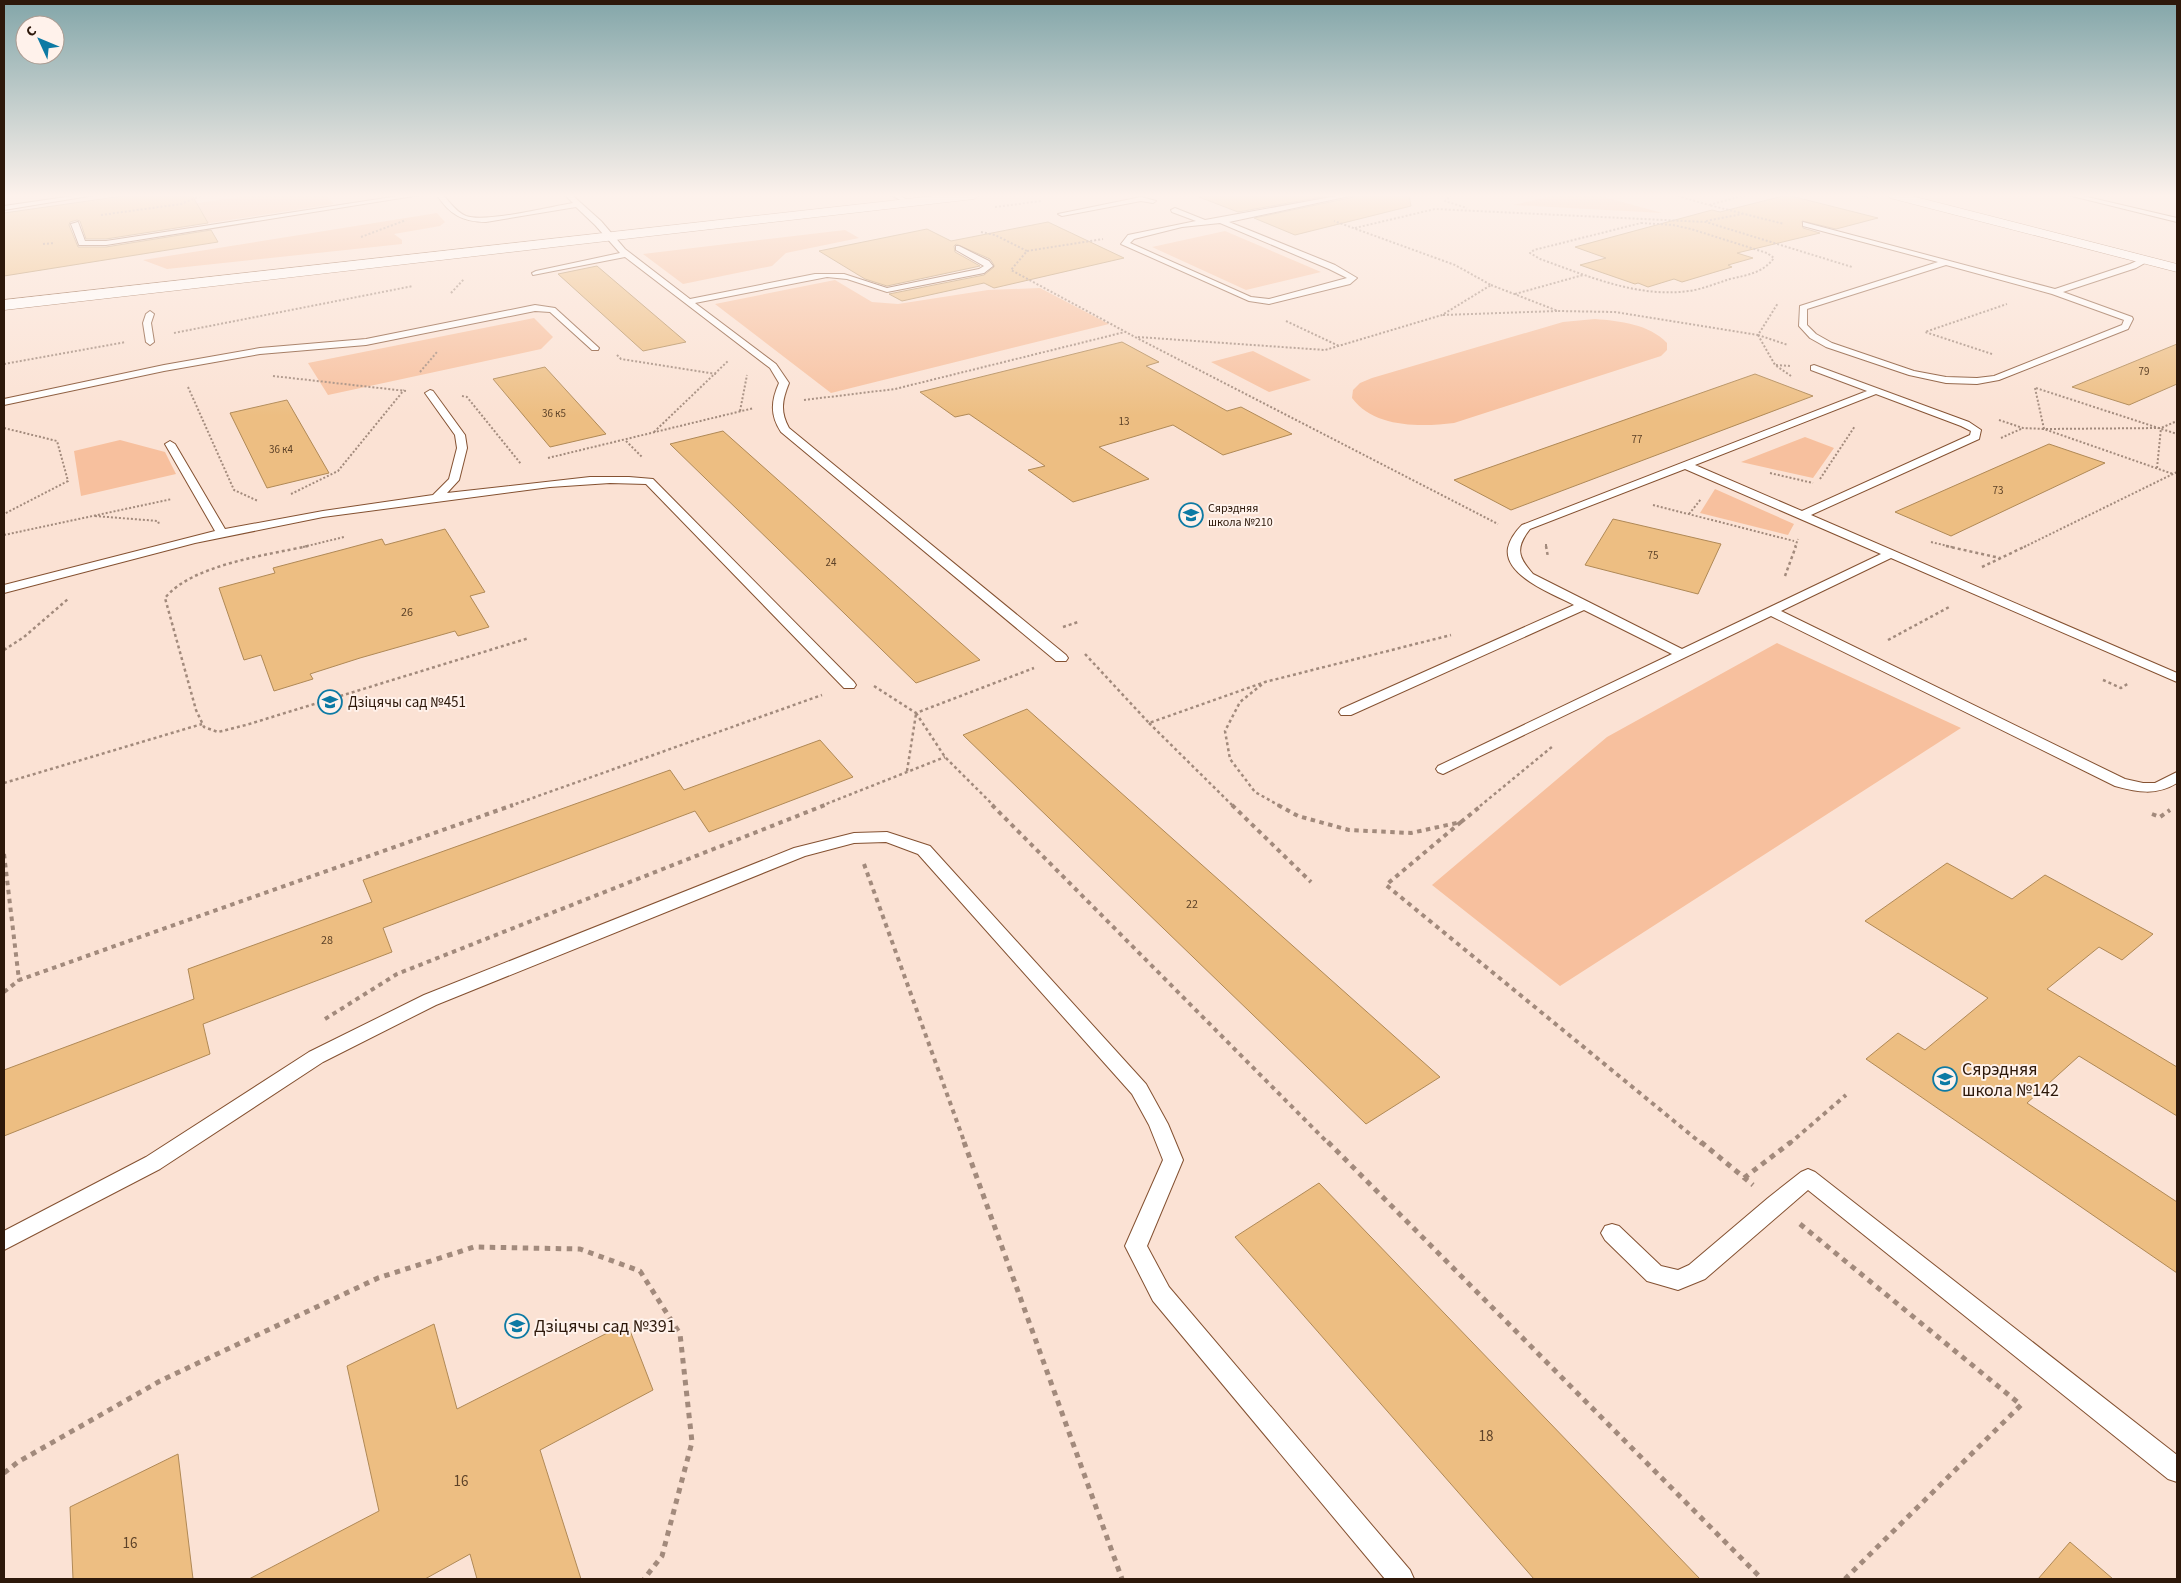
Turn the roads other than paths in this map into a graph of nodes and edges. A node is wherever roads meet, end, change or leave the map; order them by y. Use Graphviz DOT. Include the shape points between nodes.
graph roads {
  1 [pos="322,269"];
  2 [pos="556,269"];
  3 [pos="646,269"];
  4 [pos="984,269"];
  5 [pos="1181,269"];
  6 [pos="1336,269"];
  7 [pos="1926,269"];
  8 [pos="1966,269"];
  9 [pos="2124,269"];
  10 [pos="536,273"];
  11 [pos="2055,292"];
  12 [pos="687,302"];
  13 [pos="4,305"];
  14 [pos="150,314"];
  15 [pos="149,340"];
  16 [pos="595,348"];
  17 [pos="1814,368"];
  18 [pos="1876,391"];
  19 [pos="430,393"];
  20 [pos="4,402"];
  21 [pos="170,444"];
  22 [pos="1688,466"];
  23 [pos="438,497"];
  24 [pos="1803,515"];
  25 [pos="222,533"];
  26 [pos="1890,554"];
  27 [pos="4,590"];
  28 [pos="1584,605"];
  29 [pos="1773,612"];
  30 [pos="1682,654"];
  31 [pos="1060,658"];
  32 [pos="2177,678"];
  33 [pos="849,685"];
  34 [pos="1346,712"];
  35 [pos="1443,769"];
  36 [pos="2177,777"];
  37 [pos="1612,1233"];
  38 [pos="4,1241"];
  39 [pos="2177,1470"];
  40 [pos="1401,1579"];
  1 -- 13 [label="street"];
  2 -- 10 [label="lane"];
  3 -- 12 [label="lane"];
  4 -- 12 [label="lane" via="887,290 836,274 815,276"];
  5 -- 6 [label="lane" via="1249,299 1269,302 1353,278"];
  7 -- 11 [label="lane" via="1803,308 1803,326 1829,345 1912,372 1946,380 1977,381 1996,378 2125,327 2129,319"];
  8 -- 11 [label="lane"];
  9 -- 11 [label="lane"];
  12 -- 31 [label="lane" via="773,366 784,383 777,416 785,430"];
  14 -- 15 [label="lane" via="147,322"];
  16 -- 20 [label="lane" via="552,310 535,308 366,342 260,350 162,364"];
  17 -- 18 [label="lane"];
  18 -- 22 [label="lane"];
  18 -- 24 [label="lane" via="1964,424 1976,430 1975,437"];
  19 -- 23 [label="lane" via="460,434 462,448 454,480"];
  21 -- 25 [label="lane"];
  22 -- 24 [label="lane"];
  22 -- 28 [label="lane" via="1526,527 1518,536 1512,551 1516,564 1529,577"];
  23 -- 25 [label="lane"];
  23 -- 33 [label="lane" via="569,482 649,481"];
  24 -- 26 [label="lane"];
  25 -- 27 [label="lane"];
  26 -- 29 [label="lane"];
  26 -- 32 [label="lane"];
  28 -- 30 [label="lane"];
  28 -- 34 [label="lane"];
  29 -- 30 [label="lane"];
  29 -- 36 [label="lane" via="2120,783 2147,790 2165,785"];
  30 -- 35 [label="lane"];
  37 -- 39 [label="lane" via="1655,1274 1678,1280 1697,1272 1808,1178"];
  38 -- 40 [label="lane" via="153,1163 316,1057 430,1000 800,852 854,838 886,837 924,850 1139,1089 1173,1160 1136,1246 1161,1294"];
}
